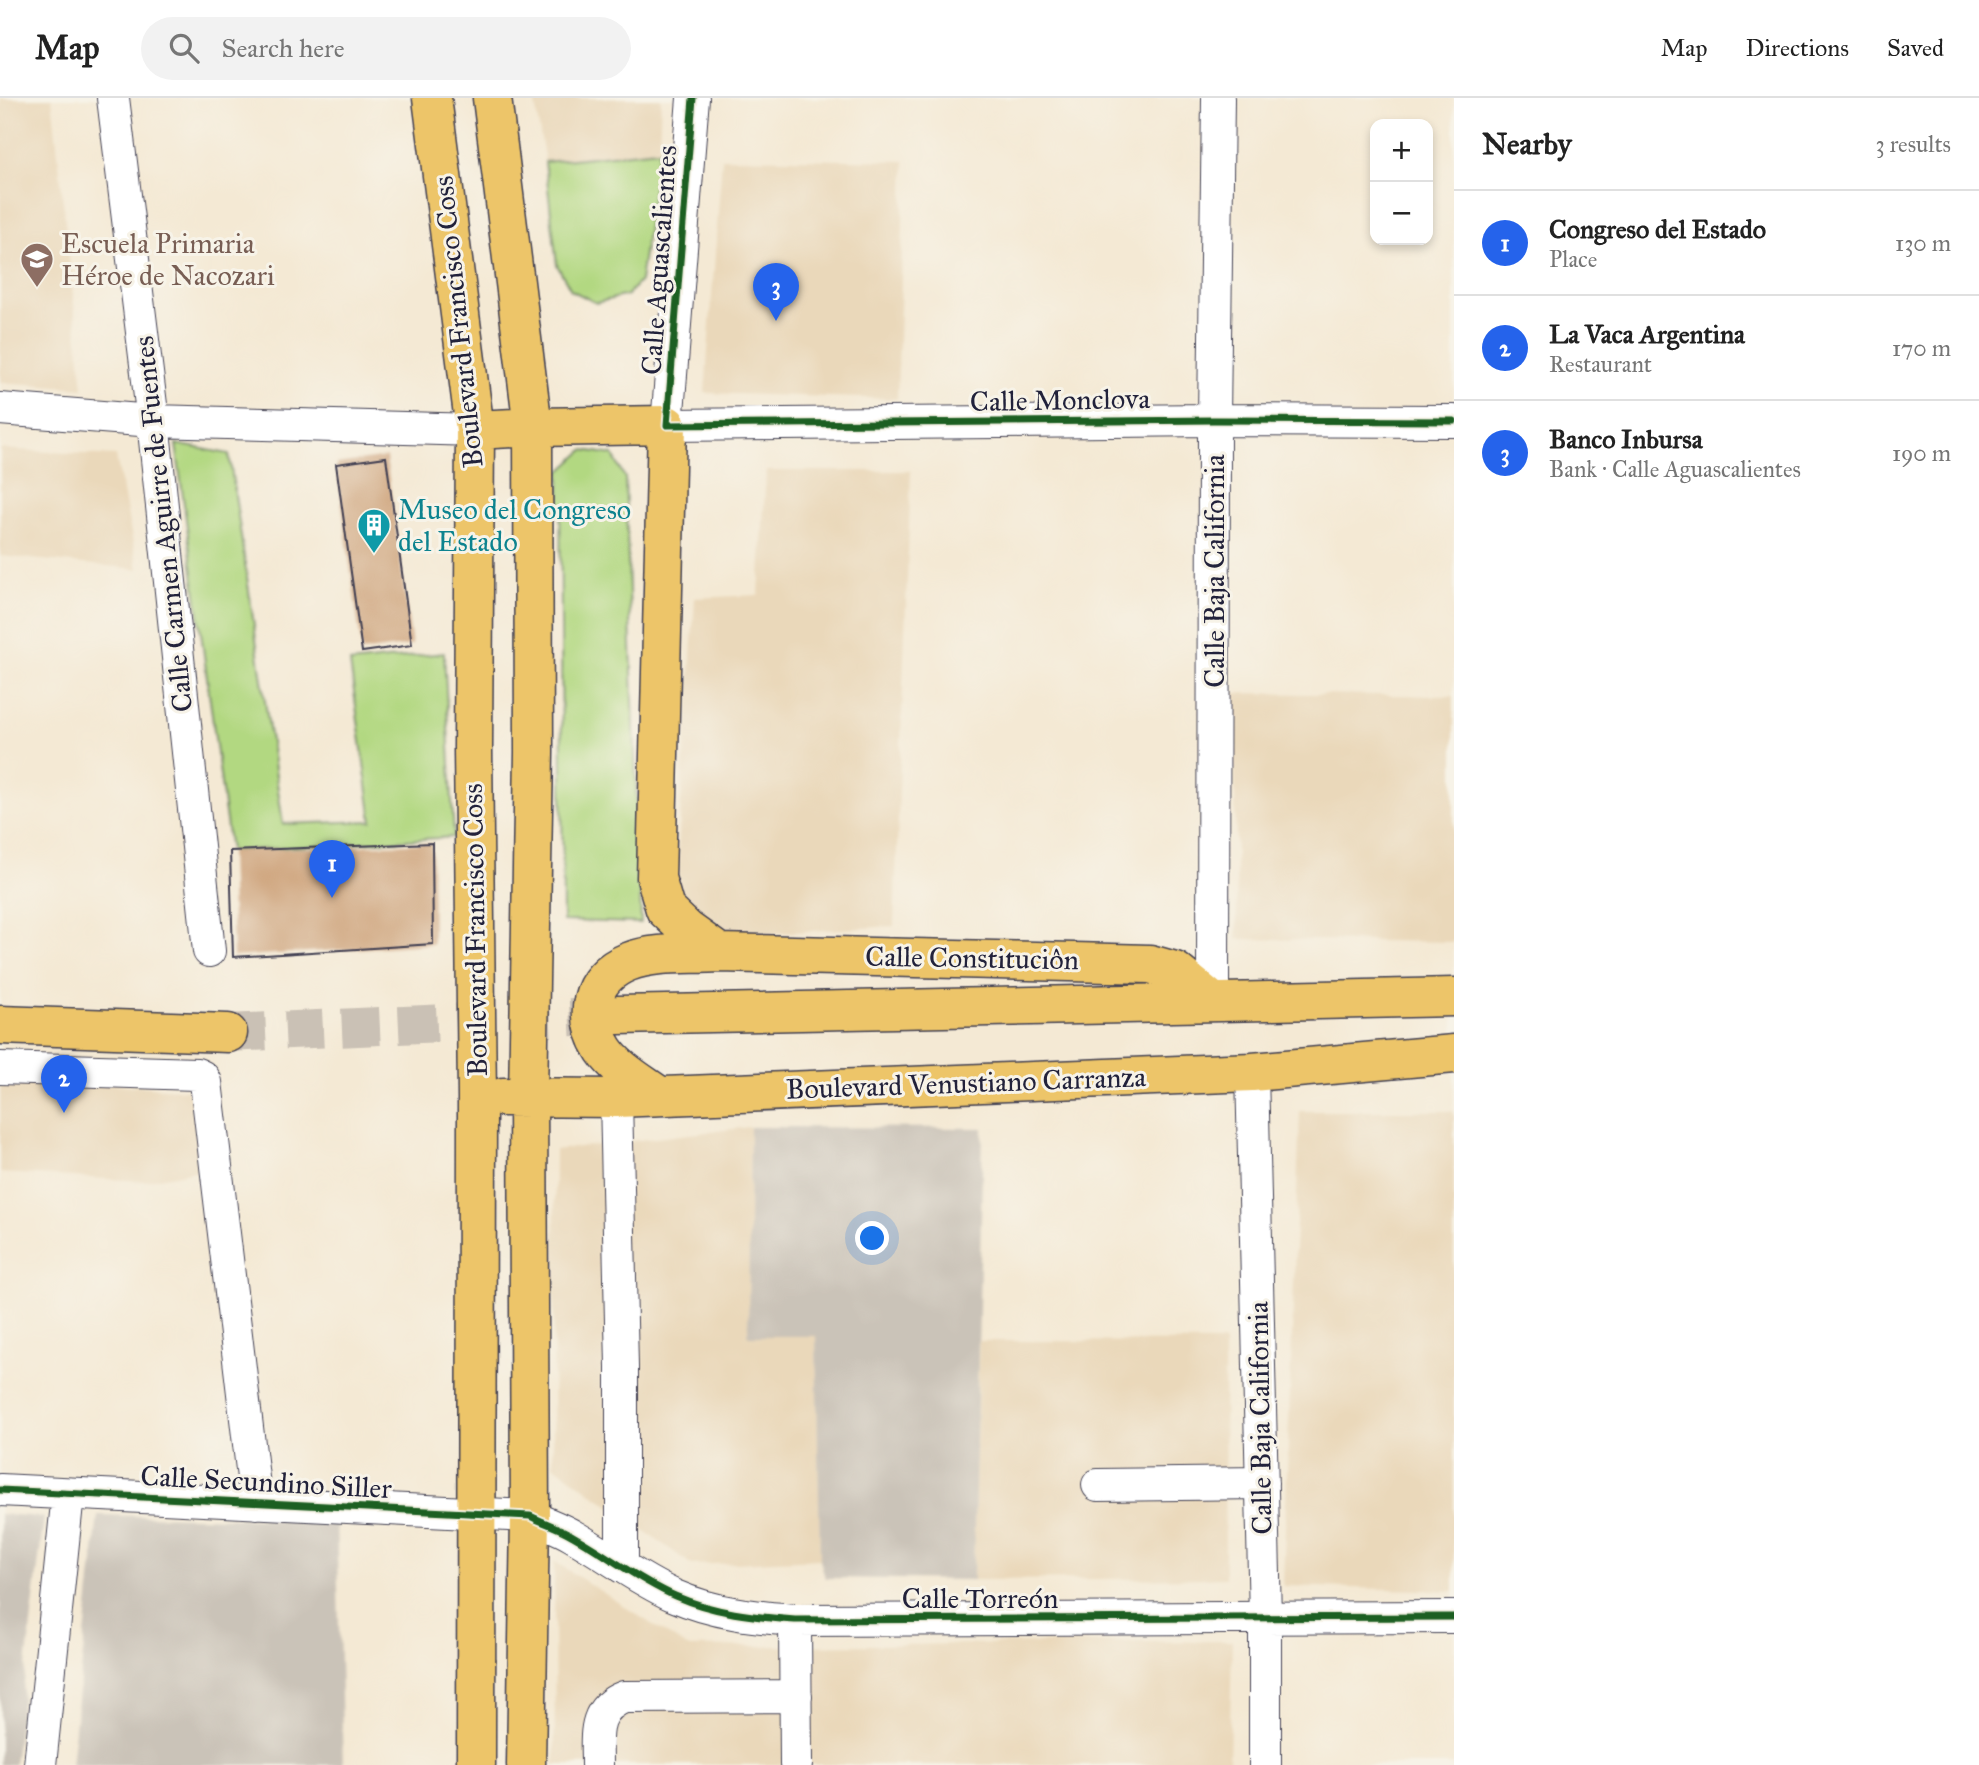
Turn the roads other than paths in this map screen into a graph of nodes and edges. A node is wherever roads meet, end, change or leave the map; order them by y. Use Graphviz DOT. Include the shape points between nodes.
graph roads {
  1 [pos="113,98"];
  2 [pos="432,98"];
  3 [pos="492,98"];
  4 [pos="692,98"];
  5 [pos="1219,98"];
  6 [pos="0,409"];
  7 [pos="1214,420"];
  8 [pos="153,421"];
  9 [pos="1454,421"];
  10 [pos="667,425"];
  11 [pos="533,426"];
  12 [pos="475,430"];
  13 [pos="209,951"];
  14 [pos="719,953"];
  15 [pos="1454,997"];
  16 [pos="1213,1002"];
  17 [pos="618,1015"];
  18 [pos="0,1025"];
  19 [pos="228,1033"];
  20 [pos="1454,1054"];
  21 [pos="0,1068"];
  22 [pos="1252,1072"];
  23 [pos="658,1095"];
  24 [pos="477,1097"];
  25 [pos="528,1097"];
  26 [pos="615,1098"];
  27 [pos="1262,1483"];
  28 [pos="1098,1485"];
  29 [pos="0,1490"];
  30 [pos="68,1494"];
  31 [pos="256,1503"];
  32 [pos="478,1513"];
  33 [pos="530,1516"];
  34 [pos="622,1567"];
  35 [pos="1265,1617"];
  36 [pos="1454,1617"];
  37 [pos="795,1620"];
  38 [pos="796,1696"];
  39 [pos="40,1765"];
  40 [pos="476,1765"];
  41 [pos="526,1765"];
  42 [pos="597,1765"];
  43 [pos="796,1765"];
  44 [pos="1265,1765"];
  1 -- 8 [label="street, Calle Carmen Aguirre de Fuentes"];
  2 -- 12 [label="main road, Boulevard Francisco Coss"];
  3 -- 11 [label="main road, Boulevard Francisco Coss"];
  4 -- 10 [label="street, Calle Aguascalientes"];
  5 -- 7 [label="street, Calle Baja California"];
  6 -- 8 [label="street"];
  7 -- 9 [label="street, Calle Monclova"];
  7 -- 10 [label="street, Calle Monclova"];
  7 -- 16 [label="street, Calle Baja California"];
  8 -- 12 [label="street"];
  8 -- 13 [label="street, Calle Carmen Aguirre de Fuentes"];
  10 -- 11 [label="main road, Calle Monclova"];
  10 -- 14 [label="main road, Calle Aguascalientes" via="656,878 665,909"];
  11 -- 12 [label="main road, Calle Monclova"];
  11 -- 25 [label="main road, Boulevard Francisco Coss"];
  12 -- 24 [label="main road, Boulevard Francisco Coss"];
  14 -- 16 [label="main road, Calle Constituciôn" via="1150,964 1175,971"];
  14 -- 23 [label="main road, Calle Constituciôn" via="627,962 607,974 593,994 591,1022 605,1051"];
  15 -- 16 [label="main road"];
  16 -- 17 [label="main road"];
  18 -- 19 [label="main road"];
  20 -- 22 [label="main road, Boulevard Venustiano Carranza"];
  21 -- 31 [label="street" via="197,1074 206,1082"];
  22 -- 23 [label="main road, Boulevard Venustiano Carranza"];
  22 -- 27 [label="street, Calle Baja California"];
  23 -- 26 [label="main road, Boulevard Venustiano Carranza"];
  24 -- 25 [label="main road, Boulevard Venustiano Carranza"];
  24 -- 32 [label="main road, Boulevard Francisco Coss"];
  25 -- 26 [label="main road, Boulevard Venustiano Carranza"];
  25 -- 33 [label="main road, Boulevard Francisco Coss"];
  26 -- 34 [label="street"];
  27 -- 28 [label="street"];
  27 -- 35 [label="street, Calle Baja California"];
  29 -- 30 [label="street, Calle Secundino Siller"];
  30 -- 31 [label="street, Calle Secundino Siller"];
  30 -- 39 [label="street"];
  31 -- 32 [label="street, Calle Secundino Siller"];
  32 -- 33 [label="street, Calle Secundino Siller"];
  32 -- 40 [label="main road, Boulevard Francisco Coss"];
  33 -- 34 [label="street, Calle Torreón" via="572,1535"];
  33 -- 41 [label="main road, Boulevard Francisco Coss"];
  34 -- 37 [label="street, Calle Torreón" via="708,1608"];
  35 -- 36 [label="street, Calle Torreón"];
  35 -- 37 [label="street, Calle Torreón"];
  35 -- 44 [label="street, Calle Baja California"];
  37 -- 38 [label="street"];
  38 -- 42 [label="street" via="624,1697 611,1702 602,1713"];
  38 -- 43 [label="street"];
}
